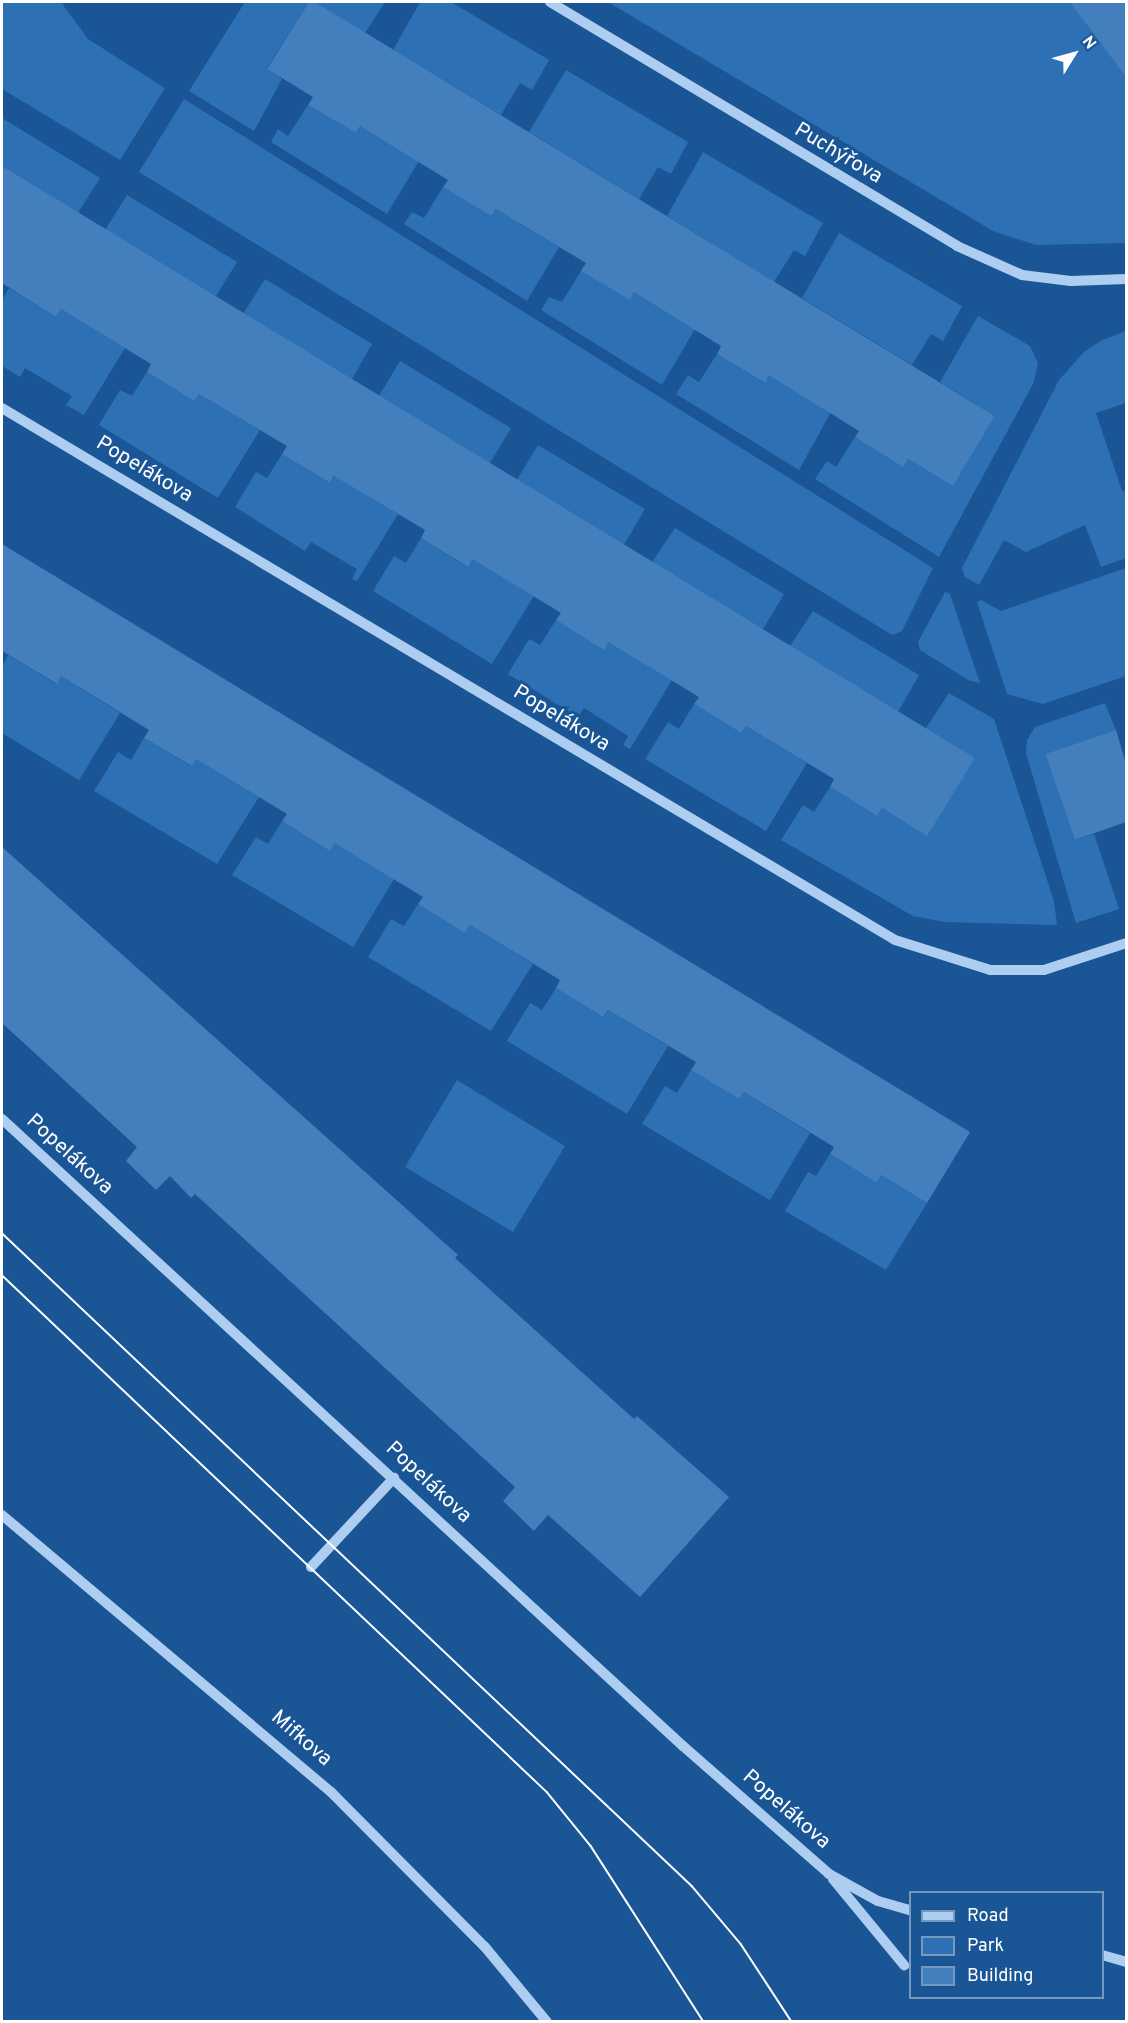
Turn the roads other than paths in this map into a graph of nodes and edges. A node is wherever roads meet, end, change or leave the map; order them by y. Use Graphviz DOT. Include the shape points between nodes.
graph roads {
  1 [pos="550,2"];
  2 [pos="1126,279"];
  3 [pos="2,408"];
  4 [pos="1126,943"];
  5 [pos="2,1119"];
  6 [pos="394,1478"];
  7 [pos="2,1515"];
  8 [pos="311,1567"];
  9 [pos="829,1874"];
  10 [pos="909,1910"];
  11 [pos="1104,1956"];
  12 [pos="1126,1962"];
  13 [pos="904,1965"];
  14 [pos="547,2022"];
  1 -- 2 [label="street, Puchýřova" via="957,246 1022,275 1071,281"];
  3 -- 4 [label="street, Popelákova" via="896,940 990,970 1044,970"];
  5 -- 6 [label="street, Popelákova"];
  6 -- 8 [label="street"];
  6 -- 9 [label="street, Popelákova" via="683,1746"];
  7 -- 14 [label="street, Mifkova" via="331,1792 485,1947"];
  9 -- 10 [label="street, Popelákova" via="878,1901"];
  9 -- 13 [label="street, Popelákova"];
  11 -- 12 [label="street"];
}
